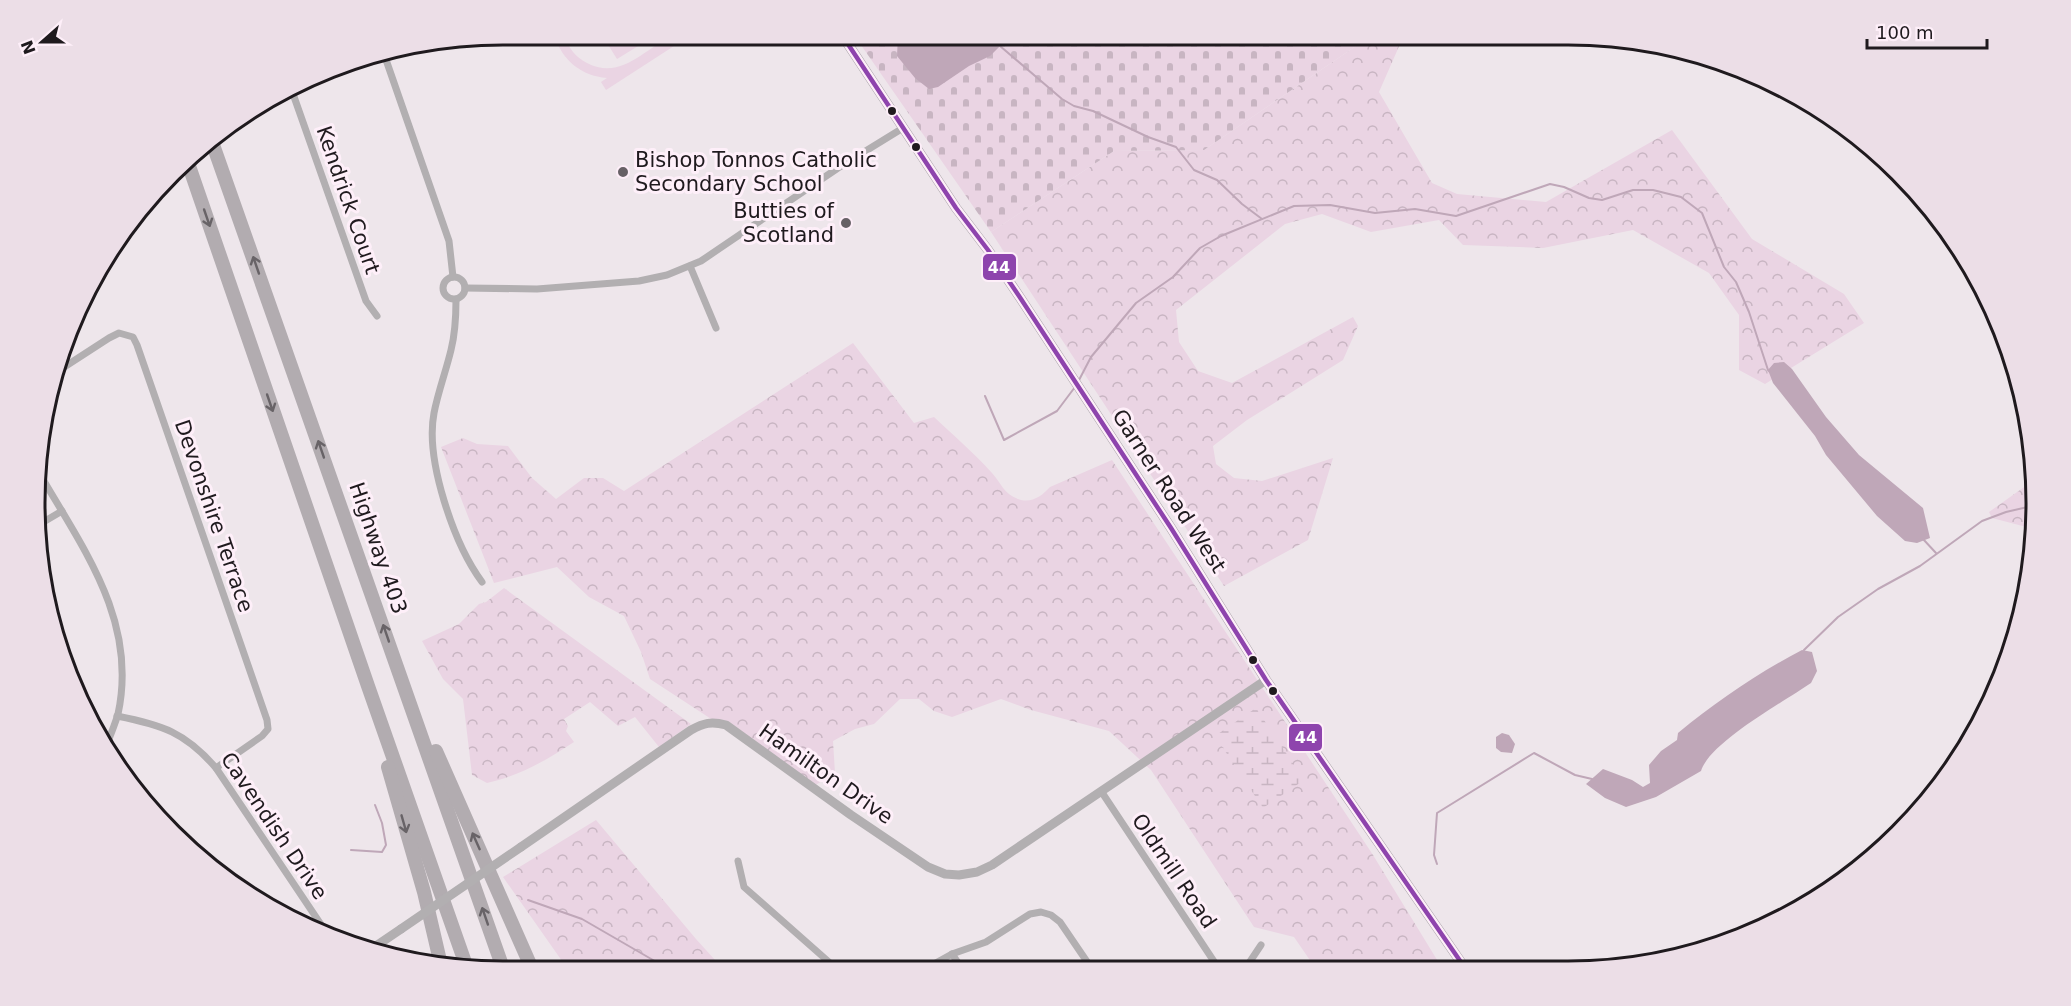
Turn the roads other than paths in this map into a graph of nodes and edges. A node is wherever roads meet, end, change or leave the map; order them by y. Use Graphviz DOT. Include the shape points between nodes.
graph roads {
  1 [pos="849,45"];
  2 [pos="386,60"];
  3 [pos="293,96"];
  4 [pos="903,128"];
  5 [pos="214,148"];
  6 [pos="190,169"];
  7 [pos="690,266"];
  8 [pos="453,277"];
  9 [pos="465,288"];
  10 [pos="456,300"];
  11 [pos="377,316"];
  12 [pos="716,328"];
  13 [pos="66,367"];
  14 [pos="46,484"];
  15 [pos="62,511"];
  16 [pos="46,521"];
  17 [pos="482,582"];
  18 [pos="396,661"];
  19 [pos="1266,680"];
  20 [pos="368,686"];
  21 [pos="117,716"];
  22 [pos="109,737"];
  23 [pos="216,768"];
  24 [pos="1101,791"];
  25 [pos="738,861"];
  26 [pos="320,922"];
  27 [pos="379,944"];
  28 [pos="1262,945"];
  29 [pos="952,954"];
  30 [pos="439,956"];
  31 [pos="464,959"];
  32 [pos="500,961"];
  33 [pos="529,961"];
  34 [pos="828,961"];
  35 [pos="939,961"];
  36 [pos="957,961"];
  37 [pos="1087,961"];
  38 [pos="1215,961"];
  39 [pos="1251,961"];
  40 [pos="1460,961"];
  1 -- 4 [label="main road, Garner Road West"];
  2 -- 8 [label="street" via="446,232"];
  3 -- 11 [label="street, Kendrick Court" via="366,301"];
  4 -- 7 [label="street"];
  4 -- 19 [label="main road, Garner Road West" via="1021,299"];
  18 -- 5 [label="highway, Highway 403, one-way"];
  6 -- 20 [label="highway, one-way"];
  7 -- 9 [label="street" via="639,281 537,289"];
  7 -- 12 [label="street"];
  8 -- 9 [label="street" via="460,279"];
  8 -- 10 [label="street" via="442,290"];
  9 -- 10 [label="street" via="464,295"];
  10 -- 17 [label="street" via="451,348 434,413 433,455 465,556"];
  13 -- 23 [label="street, Devonshire Terrace" via="119,333 133,337 137,345 267,720 268,729 262,736"];
  14 -- 15 [label="street"];
  15 -- 16 [label="street"];
  15 -- 21 [label="street" via="111,606 121,666"];
  32 -- 18 [label="highway, Highway 403, one-way"];
  33 -- 18 [label="highway, one-way"];
  19 -- 24 [label="street, Hamilton Drive"];
  19 -- 40 [label="main road, Garner Road West"];
  20 -- 30 [label="highway, one-way"];
  20 -- 31 [label="highway"];
  21 -- 22 [label="street"];
  21 -- 23 [label="street, Cavendish Drive" via="168,729 187,739"];
  23 -- 26 [label="street, Cavendish Drive"];
  24 -- 27 [label="street, Hamilton Drive, bridge" via="987,867 966,874 945,874 921,862 726,725 713,721 691,730"];
  24 -- 38 [label="street, Oldmill Road"];
  25 -- 34 [label="street" via="744,886"];
  28 -- 39 [label="street"];
  29 -- 35 [label="street"];
  29 -- 36 [label="street"];
  29 -- 37 [label="street" via="986,942 1030,914 1041,912 1060,922"];
}
